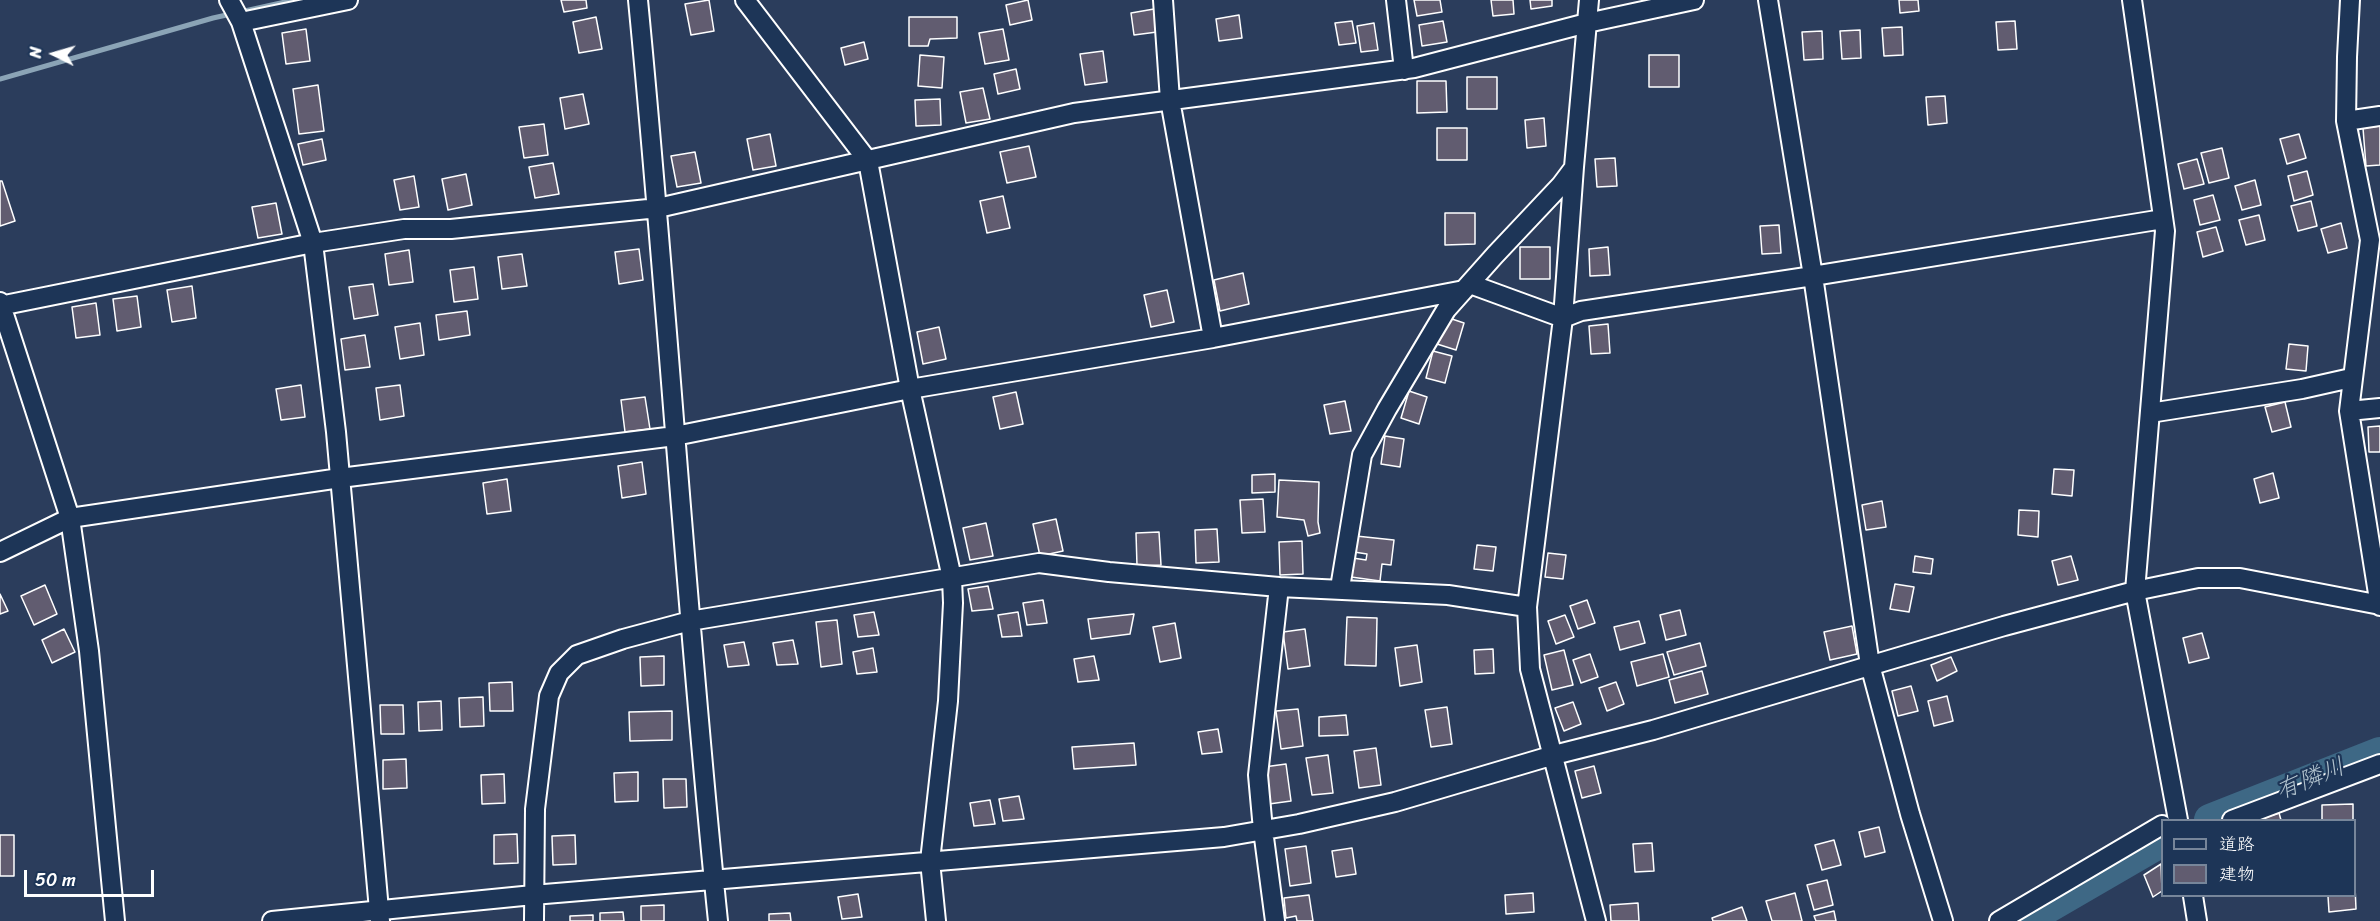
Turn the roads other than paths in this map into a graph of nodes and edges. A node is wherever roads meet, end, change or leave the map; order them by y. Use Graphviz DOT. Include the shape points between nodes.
graph roads {
  1 [pos="348,0"];
  2 [pos="638,0"];
  3 [pos="745,0"];
  4 [pos="1163,0"];
  5 [pos="1396,0"];
  6 [pos="1589,0"];
  7 [pos="1694,0"];
  8 [pos="1768,0"];
  9 [pos="2132,0"];
  10 [pos="2350,0"];
  11 [pos="229,1"];
  12 [pos="240,22"];
  13 [pos="1587,24"];
  14 [pos="1404,70"];
  15 [pos="1170,100"];
  16 [pos="2380,116"];
  17 [pos="2346,121"];
  18 [pos="868,161"];
  19 [pos="1574,167"];
  20 [pos="658,208"];
  21 [pos="2163,219"];
  22 [pos="313,243"];
  23 [pos="1814,276"];
  24 [pos="1467,287"];
  25 [pos="0,304"];
  26 [pos="1563,318"];
  27 [pos="1213,338"];
  28 [pos="2351,378"];
  29 [pos="910,389"];
  30 [pos="2380,408"];
  31 [pos="2349,411"];
  32 [pos="2151,413"];
  33 [pos="675,436"];
  34 [pos="340,478"];
  35 [pos="70,518"];
  36 [pos="0,552"];
  37 [pos="952,578"];
  38 [pos="1279,587"];
  39 [pos="1340,588"];
  40 [pos="2135,591"];
  41 [pos="2380,606"];
  42 [pos="1527,607"];
  43 [pos="690,621"];
  44 [pos="1870,665"];
  45 [pos="1554,755"];
  46 [pos="2380,764"];
  47 [pos="2172,819"];
  48 [pos="2235,819"];
  49 [pos="2161,827"];
  50 [pos="1263,830"];
  51 [pos="930,861"];
  52 [pos="714,879"];
  53 [pos="533,895"];
  54 [pos="2193,897"];
  55 [pos="380,916"];
  56 [pos="115,921"];
  57 [pos="272,921"];
  58 [pos="534,921"];
  59 [pos="718,921"];
  60 [pos="936,921"];
  61 [pos="1275,921"];
  62 [pos="1596,921"];
  63 [pos="1943,921"];
  64 [pos="1999,921"];
  65 [pos="2198,921"];
  1 -- 12 [label="street"];
  2 -- 20 [label="street"];
  3 -- 18 [label="street"];
  4 -- 15 [label="street"];
  5 -- 14 [label="street"];
  6 -- 13 [label="street"];
  7 -- 13 [label="street"];
  8 -- 23 [label="street"];
  9 -- 21 [label="street"];
  10 -- 17 [label="street"];
  11 -- 12 [label="street"];
  12 -- 22 [label="street"];
  13 -- 14 [label="street"];
  13 -- 19 [label="street"];
  14 -- 15 [label="street"];
  15 -- 18 [label="street" via="1074,113"];
  15 -- 27 [label="street"];
  16 -- 17 [label="street"];
  17 -- 28 [label="street" via="2370,240"];
  18 -- 20 [label="street"];
  18 -- 29 [label="street"];
  19 -- 24 [label="street"];
  19 -- 26 [label="street"];
  20 -- 22 [label="street" via="461,228 404,229"];
  20 -- 33 [label="street"];
  21 -- 23 [label="street"];
  21 -- 32 [label="street"];
  22 -- 25 [label="street"];
  22 -- 34 [label="street"];
  23 -- 26 [label="street" via="1581,311"];
  23 -- 44 [label="street"];
  24 -- 26 [label="street"];
  24 -- 27 [label="street"];
  24 -- 39 [label="street" via="1446,310 1362,455"];
  25 -- 35 [label="street"];
  26 -- 42 [label="street"];
  27 -- 29 [label="street"];
  28 -- 31 [label="street"];
  28 -- 32 [label="street"];
  29 -- 33 [label="street"];
  29 -- 37 [label="street"];
  30 -- 31 [label="street"];
  31 -- 41 [label="street"];
  32 -- 40 [label="street"];
  33 -- 34 [label="street"];
  33 -- 43 [label="street"];
  34 -- 35 [label="street"];
  34 -- 55 [label="street"];
  35 -- 36 [label="street"];
  35 -- 56 [label="street" via="89,651"];
  37 -- 38 [label="street" via="1039,563"];
  37 -- 43 [label="street"];
  37 -- 51 [label="street" via="948,701"];
  38 -- 39 [label="street"];
  38 -- 50 [label="street" via="1258,775"];
  39 -- 42 [label="street" via="1448,595"];
  40 -- 41 [label="street" via="2198,578 2240,578"];
  40 -- 44 [label="street"];
  40 -- 47 [label="street"];
  42 -- 45 [label="street" via="1530,669"];
  43 -- 52 [label="street"];
  43 -- 53 [label="street" via="577,655 559,674 549,696 535,809"];
  44 -- 45 [label="street" via="1653,730"];
  44 -- 63 [label="street"];
  45 -- 50 [label="street" via="1395,802"];
  45 -- 62 [label="street"];
  46 -- 48 [label="street"];
  49 -- 64 [label="street"];
  50 -- 51 [label="street" via="1136,846"];
  50 -- 61 [label="street"];
  51 -- 52 [label="street"];
  51 -- 60 [label="street"];
  52 -- 53 [label="street"];
  52 -- 59 [label="street"];
  53 -- 55 [label="street"];
  53 -- 58 [label="street"];
  54 -- 65 [label="street"];
  55 -- 57 [label="street"];
}
